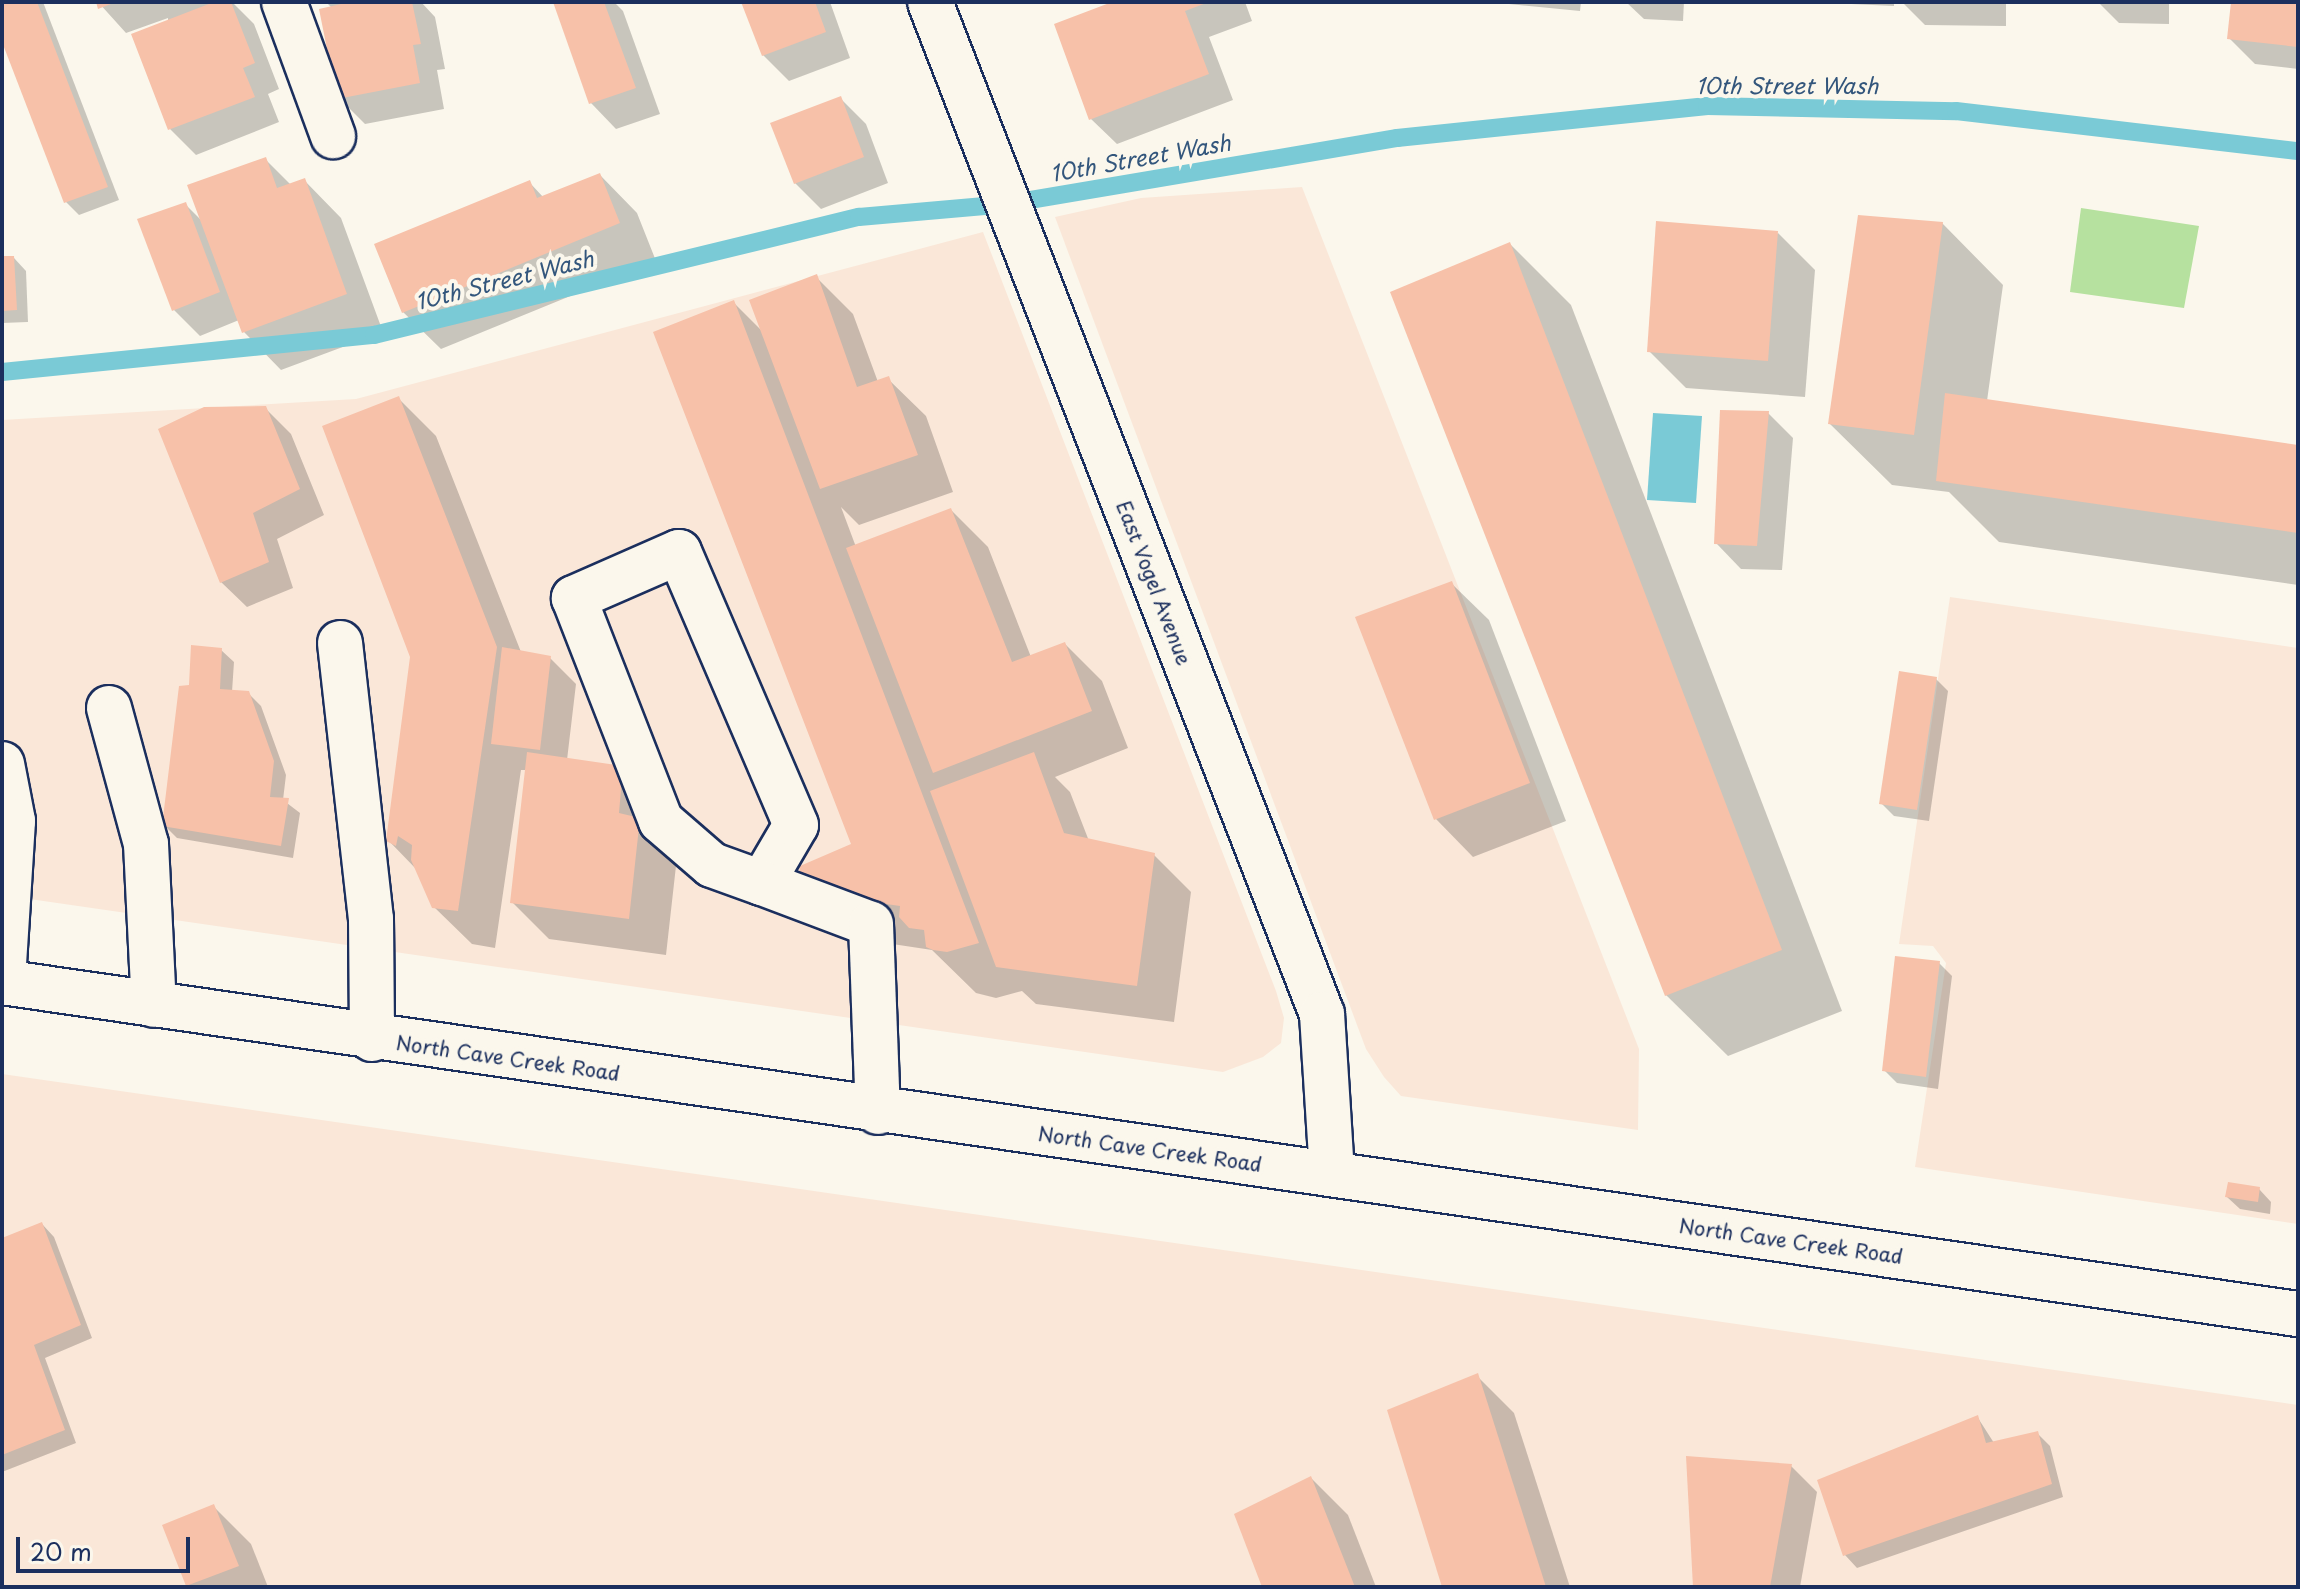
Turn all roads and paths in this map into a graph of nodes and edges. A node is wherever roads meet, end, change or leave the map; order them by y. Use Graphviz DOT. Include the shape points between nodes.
graph roads {
  1 [pos="284,2"];
  2 [pos="930,2"];
  3 [pos="333,136"];
  4 [pos="340,643"];
  5 [pos="109,708"];
  6 [pos="2,764"];
  7 [pos="762,883"];
  8 [pos="2,982"];
  9 [pos="154,1005"];
  10 [pos="372,1039"];
  11 [pos="878,1112"];
  12 [pos="1332,1174"];
  13 [pos="2298,1314"];
  1 -- 3 [label="main road"];
  2 -- 12 [label="main road, East Vogel Avenue" via="1322,1014"];
  4 -- 10 [label="main road" via="371,919"];
  5 -- 9 [label="main road" via="146,844"];
  6 -- 8 [label="main road" via="13,821"];
  7 -- 7 [label="main road" via="712,865 661,821 574,598 679,552 796,825"];
  7 -- 11 [label="main road" via="871,924"];
  8 -- 9 [label="main road, North Cave Creek Road"];
  9 -- 10 [label="main road, North Cave Creek Road"];
  10 -- 11 [label="main road, North Cave Creek Road"];
  11 -- 12 [label="main road, North Cave Creek Road"];
  12 -- 13 [label="main road, North Cave Creek Road"];
}
